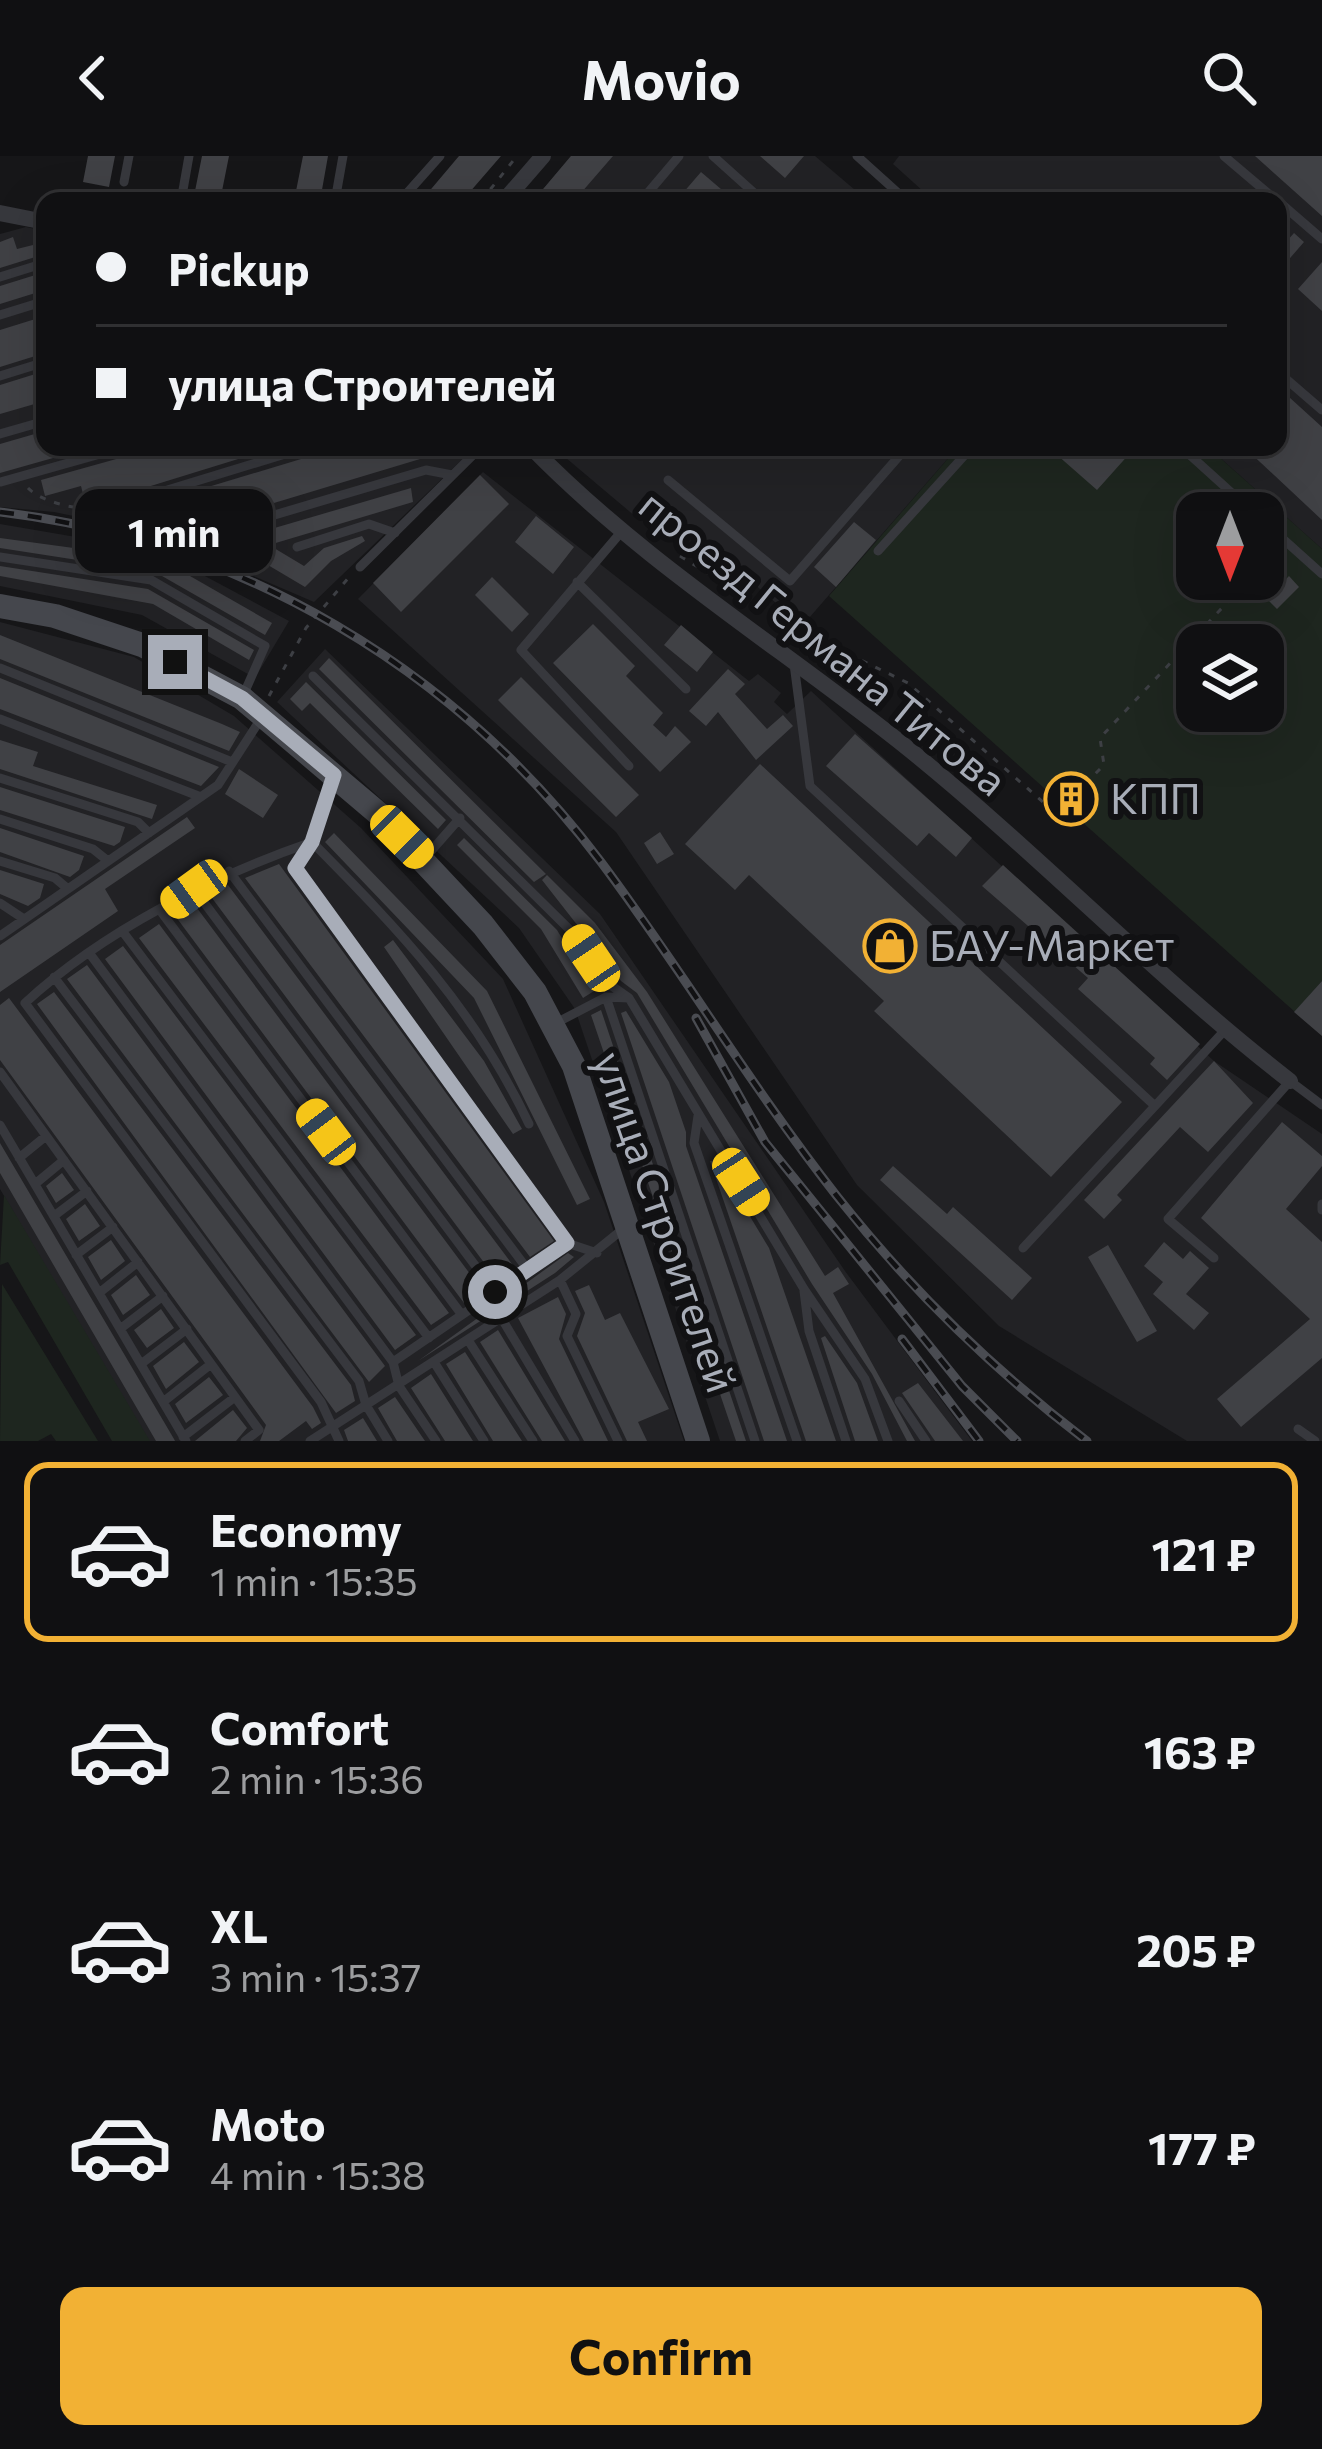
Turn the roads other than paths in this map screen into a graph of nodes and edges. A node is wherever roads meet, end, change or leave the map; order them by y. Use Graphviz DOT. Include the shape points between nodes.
graph roads {
  1 [pos="129,156"];
  2 [pos="189,156"];
  3 [pos="343,156"];
  4 [pos="440,156"];
  5 [pos="543,156"];
  6 [pos="679,156"];
  7 [pos="713,156"];
  8 [pos="857,156"];
  9 [pos="1224,156"];
  10 [pos="124,182"];
  11 [pos="183,190"];
  12 [pos="337,192"];
  13 [pos="408,192"];
  14 [pos="512,192"];
  15 [pos="649,192"];
  16 [pos="754,192"];
  17 [pos="897,192"];
  18 [pos="1267,192"];
  19 [pos="1287,209"];
  20 [pos="0,213"];
  21 [pos="36,220"];
  22 [pos="1322,239"];
  23 [pos="36,266"];
  24 [pos="0,277"];
  25 [pos="36,304"];
  26 [pos="0,315"];
  27 [pos="36,365"];
  28 [pos="0,376"];
  29 [pos="1287,380"];
  30 [pos="1322,410"];
  31 [pos="36,424"];
  32 [pos="0,434"];
  33 [pos="94,456"];
  34 [pos="279,456"];
  35 [pos="472,456"];
  36 [pos="542,456"];
  37 [pos="899,456"];
  38 [pos="964,456"];
  39 [pos="1191,456"];
  40 [pos="452,476"];
  41 [pos="668,480"];
  42 [pos="1,482"];
  43 [pos="1231,492"];
  44 [pos="115,506"];
  45 [pos="622,531"];
  46 [pos="394,533"];
  47 [pos="207,536"];
  48 [pos="1284,540"];
  49 [pos="297,547"];
  50 [pos="878,551"];
  51 [pos="0,556"];
  52 [pos="361,567"];
  53 [pos="1322,574"];
  54 [pos="577,583"];
  55 [pos="0,606"];
  56 [pos="794,664"];
  57 [pos="0,668"];
  58 [pos="313,676"];
  59 [pos="686,689"];
  60 [pos="242,698"];
  61 [pos="264,713"];
  62 [pos="0,719"];
  63 [pos="232,761"];
  64 [pos="628,766"];
  65 [pos="334,775"];
  66 [pos="0,778"];
  67 [pos="201,796"];
  68 [pos="460,818"];
  69 [pos="0,819"];
  70 [pos="149,833"];
  71 [pos="312,842"];
  72 [pos="424,860"];
  73 [pos="0,861"];
  74 [pos="108,861"];
  75 [pos="229,871"];
  76 [pos="68,889"];
  77 [pos="194,889"];
  78 [pos="0,903"];
  79 [pos="161,913"];
  80 [pos="24,919"];
  81 [pos="123,932"];
  82 [pos="0,936"];
  83 [pos="90,954"];
  84 [pos="54,976"];
  85 [pos="606,998"];
  86 [pos="629,998"];
  87 [pos="554,1024"];
  88 [pos="1225,1030"];
  89 [pos="0,1072"];
  90 [pos="1290,1081"];
  91 [pos="1155,1106"];
  92 [pos="1322,1106"];
  93 [pos="698,1116"];
  94 [pos="529,1124"];
  95 [pos="0,1125"];
  96 [pos="46,1136"];
  97 [pos="19,1158"];
  98 [pos="64,1160"];
  99 [pos="34,1184"];
  100 [pos="87,1192"];
  101 [pos="53,1216"];
  102 [pos="627,1226"];
  103 [pos="113,1227"];
  104 [pos="567,1243"];
  105 [pos="1023,1248"];
  106 [pos="597,1253"];
  107 [pos="76,1255"];
  108 [pos="1214,1258"];
  109 [pos="138,1262"];
  110 [pos="527,1270"];
  111 [pos="560,1280"];
  112 [pos="804,1289"];
  113 [pos="495,1292"];
  114 [pos="99,1293"];
  115 [pos="163,1296"];
  116 [pos="463,1315"];
  117 [pos="502,1319"];
  118 [pos="120,1329"];
  119 [pos="187,1329"];
  120 [pos="429,1338"];
  121 [pos="468,1340"];
  122 [pos="393,1362"];
  123 [pos="434,1362"];
  124 [pos="140,1364"];
  125 [pos="212,1364"];
  126 [pos="399,1386"];
  127 [pos="235,1397"];
  128 [pos="899,1401"];
  129 [pos="163,1402"];
  130 [pos="365,1405"];
  131 [pos="331,1428"];
  132 [pos="1298,1429"];
  133 [pos="184,1439"];
  134 [pos="245,1441"];
  135 [pos="310,1441"];
  136 [pos="339,1441"];
  137 [pos="388,1441"];
  138 [pos="436,1441"];
  139 [pos="484,1441"];
  140 [pos="533,1441"];
  141 [pos="575,1441"];
  142 [pos="619,1441"];
  143 [pos="698,1441"];
  144 [pos="755,1441"];
  145 [pos="797,1441"];
  146 [pos="845,1441"];
  147 [pos="888,1441"];
  148 [pos="926,1441"];
  149 [pos="1315,1441"];
  1 -- 10 [label="lane"];
  2 -- 11 [label="lane"];
  3 -- 12 [label="lane"];
  4 -- 13 [label="lane"];
  5 -- 14 [label="street"];
  6 -- 15 [label="lane"];
  7 -- 16 [label="lane"];
  8 -- 17 [label="lane"];
  9 -- 18 [label="lane"];
  19 -- 22 [label="lane"];
  20 -- 21 [label="street"];
  23 -- 24 [label="lane"];
  25 -- 26 [label="lane"];
  27 -- 28 [label="lane"];
  29 -- 30 [label="lane"];
  31 -- 32 [label="lane"];
  33 -- 42 [label="lane"];
  34 -- 44 [label="lane"];
  35 -- 40 [label="lane"];
  36 -- 45 [label="street, проезд Германа Титова"];
  37 -- 41 [label="lane" via="790,580"];
  38 -- 50 [label="lane"];
  39 -- 43 [label="lane"];
  40 -- 46 [label="lane"];
  40 -- 47 [label="lane" via="426,470"];
  45 -- 54 [label="lane"];
  45 -- 56 [label="street, проезд Германа Титова"];
  46 -- 49 [label="lane" via="369,524"];
  46 -- 52 [label="lane"];
  48 -- 53 [label="lane"];
  51 -- 60 [label="lane" via="151,580 265,646"];
  54 -- 59 [label="lane"];
  54 -- 64 [label="lane" via="520,650"];
  55 -- 60 [label="main road, улица Строителей" via="142,645"];
  56 -- 88 [label="street, проезд Германа Титова" via="911,751"];
  56 -- 91 [label="lane" via="810,786"];
  57 -- 63 [label="lane"];
  58 -- 68 [label="lane"];
  60 -- 61 [label="main road, улица Строителей"];
  61 -- 63 [label="lane"];
  61 -- 65 [label="main road, улица Строителей"];
  62 -- 67 [label="lane"];
  63 -- 67 [label="lane"];
  65 -- 71 [label="lane"];
  65 -- 72 [label="main road, улица Строителей"];
  66 -- 70 [label="lane" via="138,822"];
  67 -- 70 [label="lane"];
  68 -- 72 [label="lane"];
  68 -- 86 [label="lane"];
  69 -- 74 [label="lane" via="93,848"];
  70 -- 74 [label="lane"];
  71 -- 75 [label="lane"];
  71 -- 94 [label="lane" via="465,1009"];
  71 -- 104 [label="lane" via="295,868"];
  72 -- 87 [label="main road, улица Строителей"];
  73 -- 76 [label="lane"];
  74 -- 76 [label="lane"];
  75 -- 77 [label="lane"];
  75 -- 110 [label="lane"];
  76 -- 80 [label="lane"];
  77 -- 79 [label="lane"];
  77 -- 113 [label="lane"];
  78 -- 80 [label="lane"];
  79 -- 81 [label="lane"];
  79 -- 116 [label="lane"];
  80 -- 82 [label="lane"];
  81 -- 83 [label="lane"];
  81 -- 120 [label="lane"];
  83 -- 84 [label="lane"];
  83 -- 122 [label="lane"];
  84 -- 130 [label="lane" via="358,1381"];
  84 -- 131 [label="lane" via="25,1003 321,1402"];
  85 -- 86 [label="lane"];
  85 -- 87 [label="lane"];
  85 -- 144 [label="lane"];
  86 -- 93 [label="lane"];
  87 -- 102 [label="main road, улица Строителей"];
  88 -- 90 [label="street, проезд Германа Титова"];
  88 -- 91 [label="lane"];
  89 -- 96 [label="lane"];
  90 -- 92 [label="lane"];
  90 -- 108 [label="lane" via="1168,1220"];
  91 -- 105 [label="lane"];
  93 -- 112 [label="lane"];
  93 -- 145 [label="lane" via="694,1142"];
  95 -- 97 [label="lane"];
  96 -- 97 [label="lane"];
  96 -- 98 [label="lane"];
  97 -- 99 [label="lane"];
  98 -- 99 [label="lane"];
  98 -- 100 [label="lane"];
  99 -- 101 [label="lane"];
  100 -- 101 [label="lane"];
  100 -- 103 [label="lane"];
  101 -- 107 [label="lane"];
  102 -- 106 [label="lane"];
  102 -- 143 [label="main road, улица Строителей"];
  103 -- 107 [label="lane"];
  103 -- 109 [label="lane"];
  104 -- 106 [label="lane"];
  104 -- 110 [label="lane"];
  106 -- 111 [label="lane"];
  107 -- 114 [label="lane"];
  109 -- 114 [label="lane"];
  109 -- 115 [label="lane"];
  110 -- 113 [label="lane"];
  111 -- 117 [label="lane"];
  111 -- 142 [label="lane" via="576,1314 567,1336"];
  112 -- 146 [label="lane" via="808,1331"];
  112 -- 147 [label="lane" via="865,1379"];
  113 -- 116 [label="lane"];
  114 -- 118 [label="lane"];
  115 -- 118 [label="lane"];
  115 -- 119 [label="lane"];
  116 -- 120 [label="lane"];
  117 -- 121 [label="lane"];
  117 -- 141 [label="lane"];
  118 -- 124 [label="lane"];
  119 -- 124 [label="lane"];
  119 -- 125 [label="lane"];
  120 -- 122 [label="lane"];
  121 -- 123 [label="lane"];
  121 -- 140 [label="lane"];
  122 -- 126 [label="lane"];
  123 -- 126 [label="lane"];
  123 -- 139 [label="lane"];
  124 -- 129 [label="lane"];
  125 -- 127 [label="lane"];
  125 -- 129 [label="lane"];
  126 -- 130 [label="lane"];
  126 -- 138 [label="lane"];
  127 -- 133 [label="lane"];
  127 -- 134 [label="lane" via="259,1430"];
  128 -- 148 [label="lane"];
  129 -- 133 [label="lane"];
  130 -- 131 [label="lane"];
  130 -- 137 [label="lane"];
  131 -- 135 [label="lane"];
  131 -- 136 [label="lane"];
  132 -- 149 [label="lane"];
}
